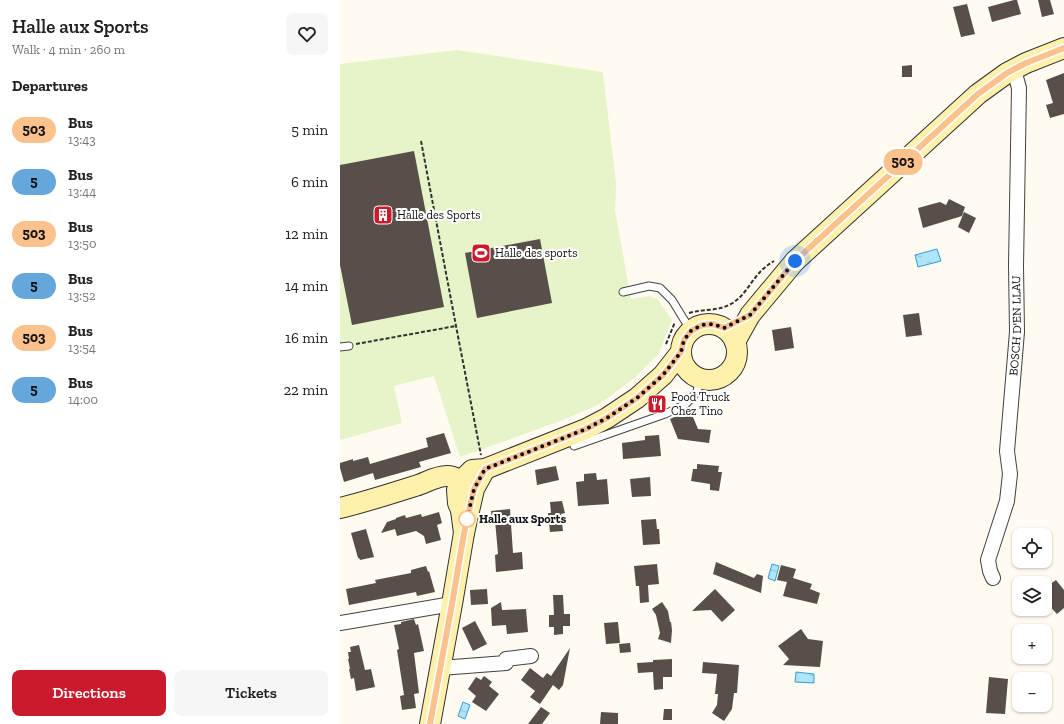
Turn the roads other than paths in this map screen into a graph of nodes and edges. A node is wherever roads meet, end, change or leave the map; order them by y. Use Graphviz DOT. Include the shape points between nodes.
graph roads {
  1 [pos="1064,48"];
  2 [pos="1014,70"];
  3 [pos="623,292"];
  4 [pos="687,323"];
  5 [pos="730,335"];
  6 [pos="349,346"];
  7 [pos="340,347"];
  8 [pos="683,363"];
  9 [pos="574,446"];
  10 [pos="458,489"];
  11 [pos="340,508"];
  12 [pos="993,578"];
  13 [pos="452,604"];
  14 [pos="340,623"];
  15 [pos="531,656"];
  16 [pos="440,668"];
  17 [pos="430,724"];
  1 -- 2 [label="main road"];
  2 -- 5 [label="main road" via="978,94 795,261"];
  2 -- 12 [label="street, BOSCH D'EN LLAU" via="1019,88 1017,332 1007,451 1010,474 1007,501 988,560"];
  3 -- 4 [label="lane" via="649,286 660,288 672,300"];
  4 -- 5 [label="main road" via="713,324"];
  4 -- 8 [label="main road"];
  5 -- 8 [label="main road" via="738,352 729,372 720,378 710,381"];
  6 -- 7 [label="lane"];
  8 -- 9 [label="lane" via="697,392 686,404"];
  8 -- 10 [label="main road" via="663,375 637,398 586,429 483,462"];
  10 -- 11 [label="main road" via="449,476"];
  10 -- 13 [label="main road" via="464,533"];
  13 -- 14 [label="street"];
  13 -- 16 [label="main road"];
  15 -- 16 [label="street" via="506,659 506,663"];
  16 -- 17 [label="main road"];
}
